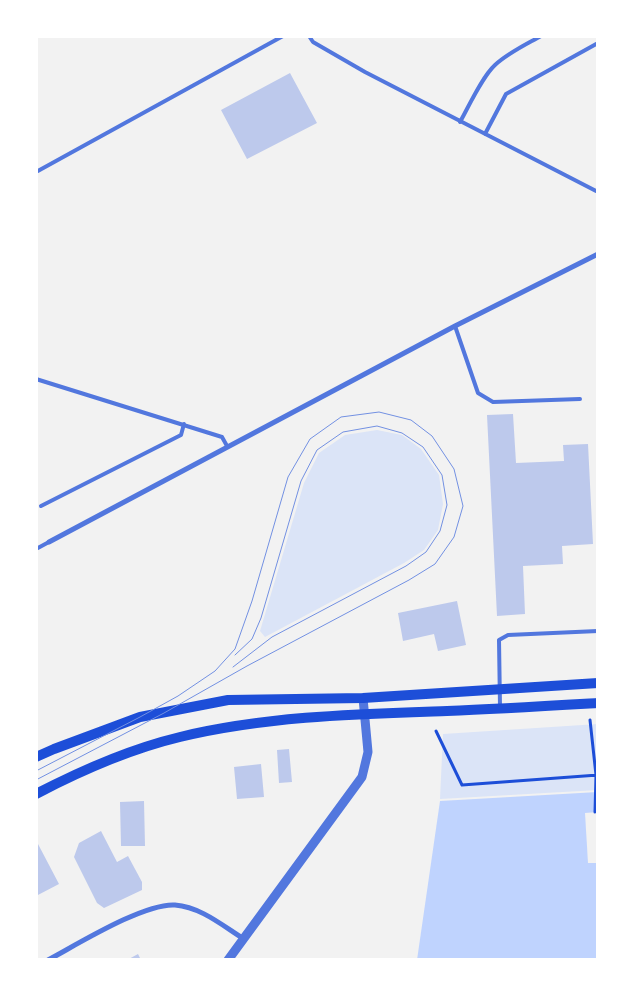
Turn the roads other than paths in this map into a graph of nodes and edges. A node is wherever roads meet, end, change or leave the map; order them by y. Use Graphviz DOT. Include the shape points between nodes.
graph roads {
  1 [pos="283,36"];
  2 [pos="309,36"];
  3 [pos="540,36"];
  4 [pos="598,43"];
  5 [pos="460,122"];
  6 [pos="485,134"];
  7 [pos="36,172"];
  8 [pos="598,192"];
  9 [pos="598,254"];
  10 [pos="455,326"];
  11 [pos="36,379"];
  12 [pos="580,399"];
  13 [pos="184,424"];
  14 [pos="227,446"];
  15 [pos="41,506"];
  16 [pos="49,542"];
  17 [pos="36,549"];
  18 [pos="598,631"];
  19 [pos="598,684"];
  20 [pos="499,690"];
  21 [pos="363,698"];
  22 [pos="598,703"];
  23 [pos="500,709"];
  24 [pos="365,714"];
  25 [pos="36,757"];
  26 [pos="36,794"];
  27 [pos="244,939"];
  28 [pos="48,960"];
  29 [pos="228,960"];
  1 -- 7 [label="lane"];
  2 -- 5 [label="lane" via="313,42 365,72"];
  3 -- 5 [label="lane" via="493,66"];
  4 -- 6 [label="lane" via="506,94"];
  5 -- 6 [label="lane"];
  6 -- 8 [label="lane"];
  9 -- 10 [label="street"];
  10 -- 12 [label="lane" via="478,394 493,402"];
  10 -- 14 [label="street"];
  11 -- 13 [label="lane"];
  13 -- 14 [label="lane" via="222,437"];
  13 -- 15 [label="lane" via="181,435"];
  14 -- 16 [label="street"];
  16 -- 17 [label="lane"];
  18 -- 20 [label="lane" via="508,635 499,640"];
  19 -- 20 [label="main road"];
  20 -- 21 [label="main road"];
  20 -- 23 [label="lane"];
  21 -- 24 [label="street"];
  21 -- 25 [label="main road" via="228,700 140,717"];
  22 -- 23 [label="main road"];
  23 -- 24 [label="main road"];
  24 -- 26 [label="main road" via="263,722 180,737 103,762"];
  24 -- 27 [label="street" via="368,752 362,777"];
  27 -- 28 [label="street" via="203,912 176,905 156,907 135,914"];
  27 -- 29 [label="street"];
}
